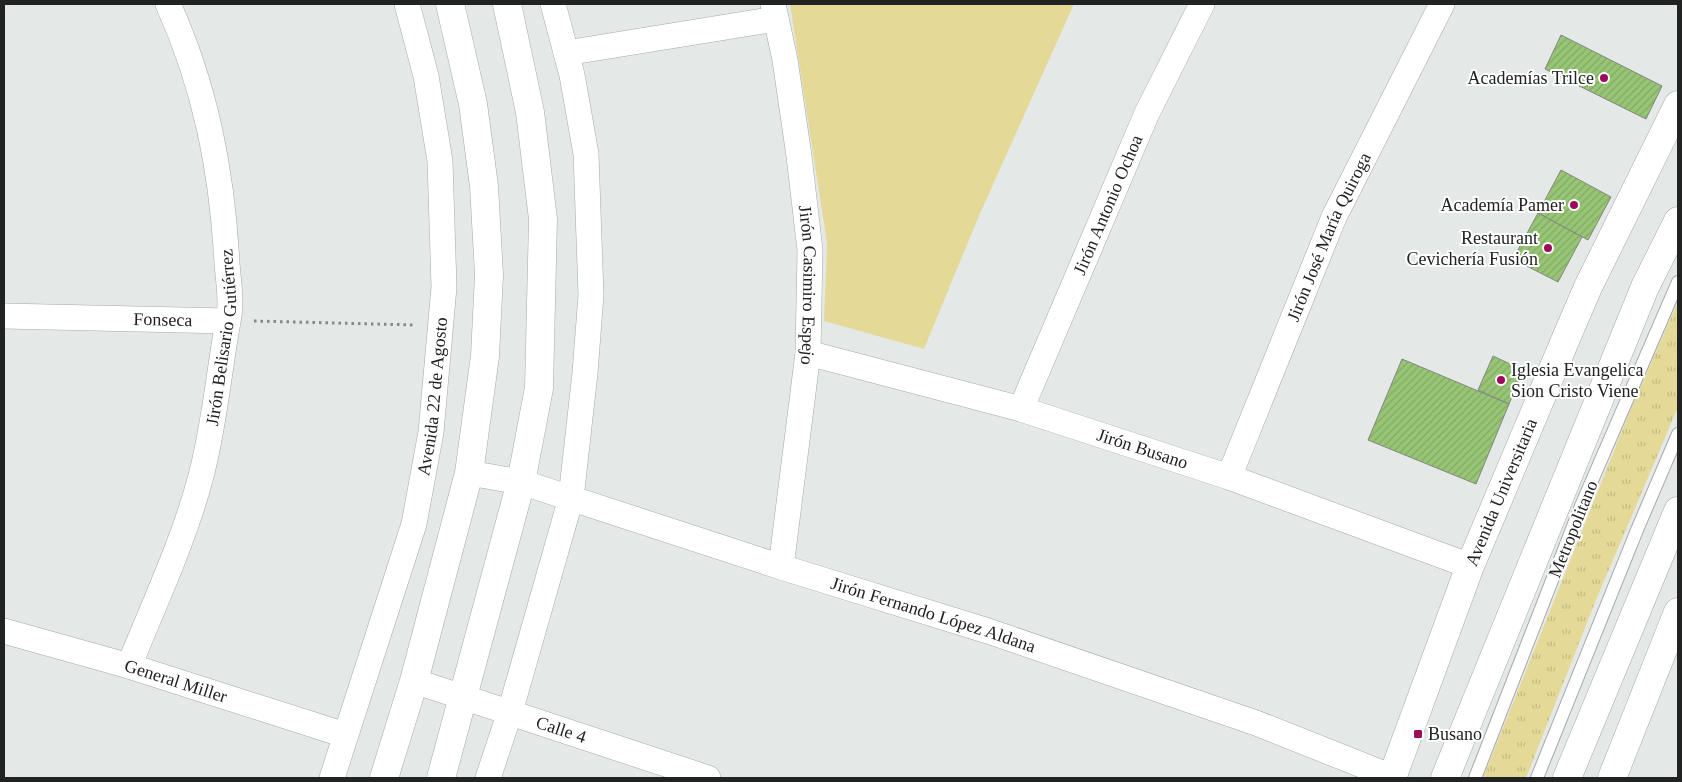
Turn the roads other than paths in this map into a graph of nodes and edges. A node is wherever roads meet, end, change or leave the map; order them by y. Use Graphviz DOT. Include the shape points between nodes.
graph roads {
  1 [pos="168,4"];
  2 [pos="407,4"];
  3 [pos="450,4"];
  4 [pos="507,4"];
  5 [pos="553,4"];
  6 [pos="1202,4"];
  7 [pos="1442,4"];
  8 [pos="774,11"];
  9 [pos="566,53"];
  10 [pos="1678,105"];
  11 [pos="1678,221"];
  12 [pos="1678,282"];
  13 [pos="4,316"];
  14 [pos="227,321"];
  15 [pos="808,353"];
  16 [pos="1021,409"];
  17 [pos="1678,434"];
  18 [pos="469,473"];
  19 [pos="1229,477"];
  20 [pos="521,482"];
  21 [pos="571,498"];
  22 [pos="1678,511"];
  23 [pos="1470,566"];
  24 [pos="781,567"];
  25 [pos="1678,612"];
  26 [pos="4,632"];
  27 [pos="1672,648"];
  28 [pos="129,666"];
  29 [pos="414,681"];
  30 [pos="462,697"];
  31 [pos="510,712"];
  32 [pos="345,736"];
  33 [pos="1392,777"];
  34 [pos="332,778"];
  35 [pos="384,778"];
  36 [pos="441,778"];
  37 [pos="488,778"];
  38 [pos="708,778"];
  39 [pos="1445,778"];
  40 [pos="1475,778"];
  41 [pos="1537,778"];
  42 [pos="1567,778"];
  43 [pos="1612,778"];
  1 -- 14 [label="street, Jirón Belisario Gutiérrez" via="198,82 216,154 225,221 230,315"];
  2 -- 32 [label="street, Avenida 22 de Agosto" via="426,76 440,161 444,287 441,326 431,432 414,524"];
  3 -- 18 [label="main road" via="473,104 484,186 489,275 485,356"];
  4 -- 20 [label="main road" via="530,112 543,219 539,388"];
  5 -- 9 [label="street"];
  6 -- 16 [label="street, Jirón Antonio Ochoa" via="1147,113"];
  7 -- 19 [label="street, Jirón José María Quiroga" via="1334,217"];
  8 -- 9 [label="street"];
  8 -- 15 [label="street, Jirón Casimiro Espejo" via="800,156 810,250"];
  9 -- 21 [label="street" via="586,154 590,295"];
  10 -- 23 [label="main road, Avenida Universitaria" via="1588,287"];
  11 -- 39 [label="main road" via="1641,296"];
  12 -- 40 [label="lane, Metropolitano" via="1581,506"];
  13 -- 14 [label="street, Fonseca"];
  14 -- 28 [label="street, Jirón Belisario Gutiérrez" via="221,377 201,476 175,554"];
  15 -- 16 [label="street, Jirón Busano"];
  15 -- 24 [label="street, Jirón Casimiro Espejo"];
  16 -- 19 [label="street, Jirón Busano"];
  17 -- 41 [label="lane"];
  18 -- 20 [label="street, Jirón Fernando López Aldana"];
  18 -- 29 [label="main road"];
  19 -- 23 [label="street, Jirón Busano"];
  20 -- 21 [label="street, Jirón Fernando López Aldana"];
  20 -- 30 [label="main road"];
  21 -- 24 [label="street, Jirón Fernando López Aldana"];
  21 -- 31 [label="street"];
  22 -- 42 [label="main road"];
  23 -- 33 [label="main road, Avenida Universitaria"];
  24 -- 33 [label="street, Jirón Fernando López Aldana" via="998,634 1256,723"];
  25 -- 27 [label="main road"];
  26 -- 28 [label="street, General Miller"];
  27 -- 43 [label="main road"];
  28 -- 32 [label="street, General Miller"];
  29 -- 30 [label="street, Calle 4"];
  29 -- 35 [label="main road"];
  30 -- 31 [label="street, Calle 4"];
  30 -- 36 [label="main road"];
  31 -- 37 [label="street"];
  31 -- 38 [label="street, Calle 4"];
  32 -- 34 [label="street, Avenida 22 de Agosto"];
}
